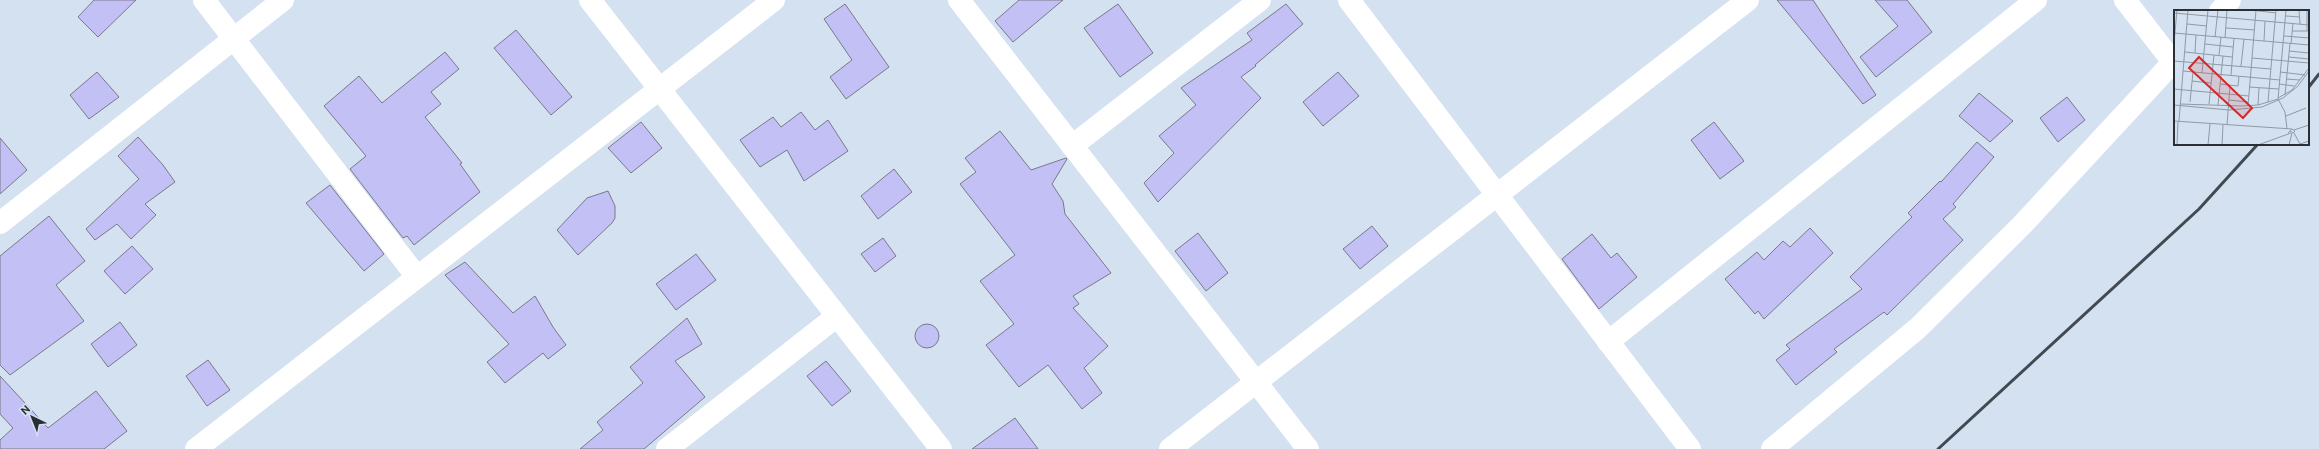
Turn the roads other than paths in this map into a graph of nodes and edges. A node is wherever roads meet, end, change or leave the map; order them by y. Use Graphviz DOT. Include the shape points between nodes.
graph roads {
  1 [pos="204,0"];
  2 [pos="283,0"];
  3 [pos="590,0"];
  4 [pos="774,0"];
  5 [pos="959,0"];
  6 [pos="1260,0"];
  7 [pos="1349,0"];
  8 [pos="1748,0"];
  9 [pos="2036,0"];
  10 [pos="2125,0"];
  11 [pos="2230,0"];
  12 [pos="2221,10"];
  13 [pos="234,39"];
  14 [pos="2174,61"];
  15 [pos="660,89"];
  16 [pos="1072,146"];
  17 [pos="1497,195"];
  18 [pos="0,223"];
  19 [pos="417,277"];
  20 [pos="837,316"];
  21 [pos="1608,342"];
  22 [pos="1256,382"];
  23 [pos="196,449"];
  24 [pos="667,449"];
  25 [pos="941,449"];
  26 [pos="1170,449"];
  27 [pos="1308,449"];
  28 [pos="1690,449"];
  29 [pos="1772,449"];
  1 -- 13 [label="street"];
  2 -- 13 [label="street"];
  3 -- 15 [label="street"];
  4 -- 15 [label="street"];
  5 -- 16 [label="street"];
  6 -- 16 [label="street"];
  7 -- 17 [label="street"];
  8 -- 17 [label="street"];
  9 -- 21 [label="street"];
  10 -- 14 [label="street"];
  11 -- 12 [label="street"];
  13 -- 18 [label="street"];
  13 -- 19 [label="street"];
  14 -- 29 [label="street" via="2022,225 1918,328"];
  15 -- 19 [label="street"];
  15 -- 20 [label="street"];
  16 -- 22 [label="street"];
  17 -- 21 [label="street"];
  17 -- 22 [label="street"];
  19 -- 23 [label="street"];
  20 -- 24 [label="street"];
  20 -- 25 [label="street"];
  21 -- 28 [label="street"];
  22 -- 26 [label="street"];
  22 -- 27 [label="street"];
}
